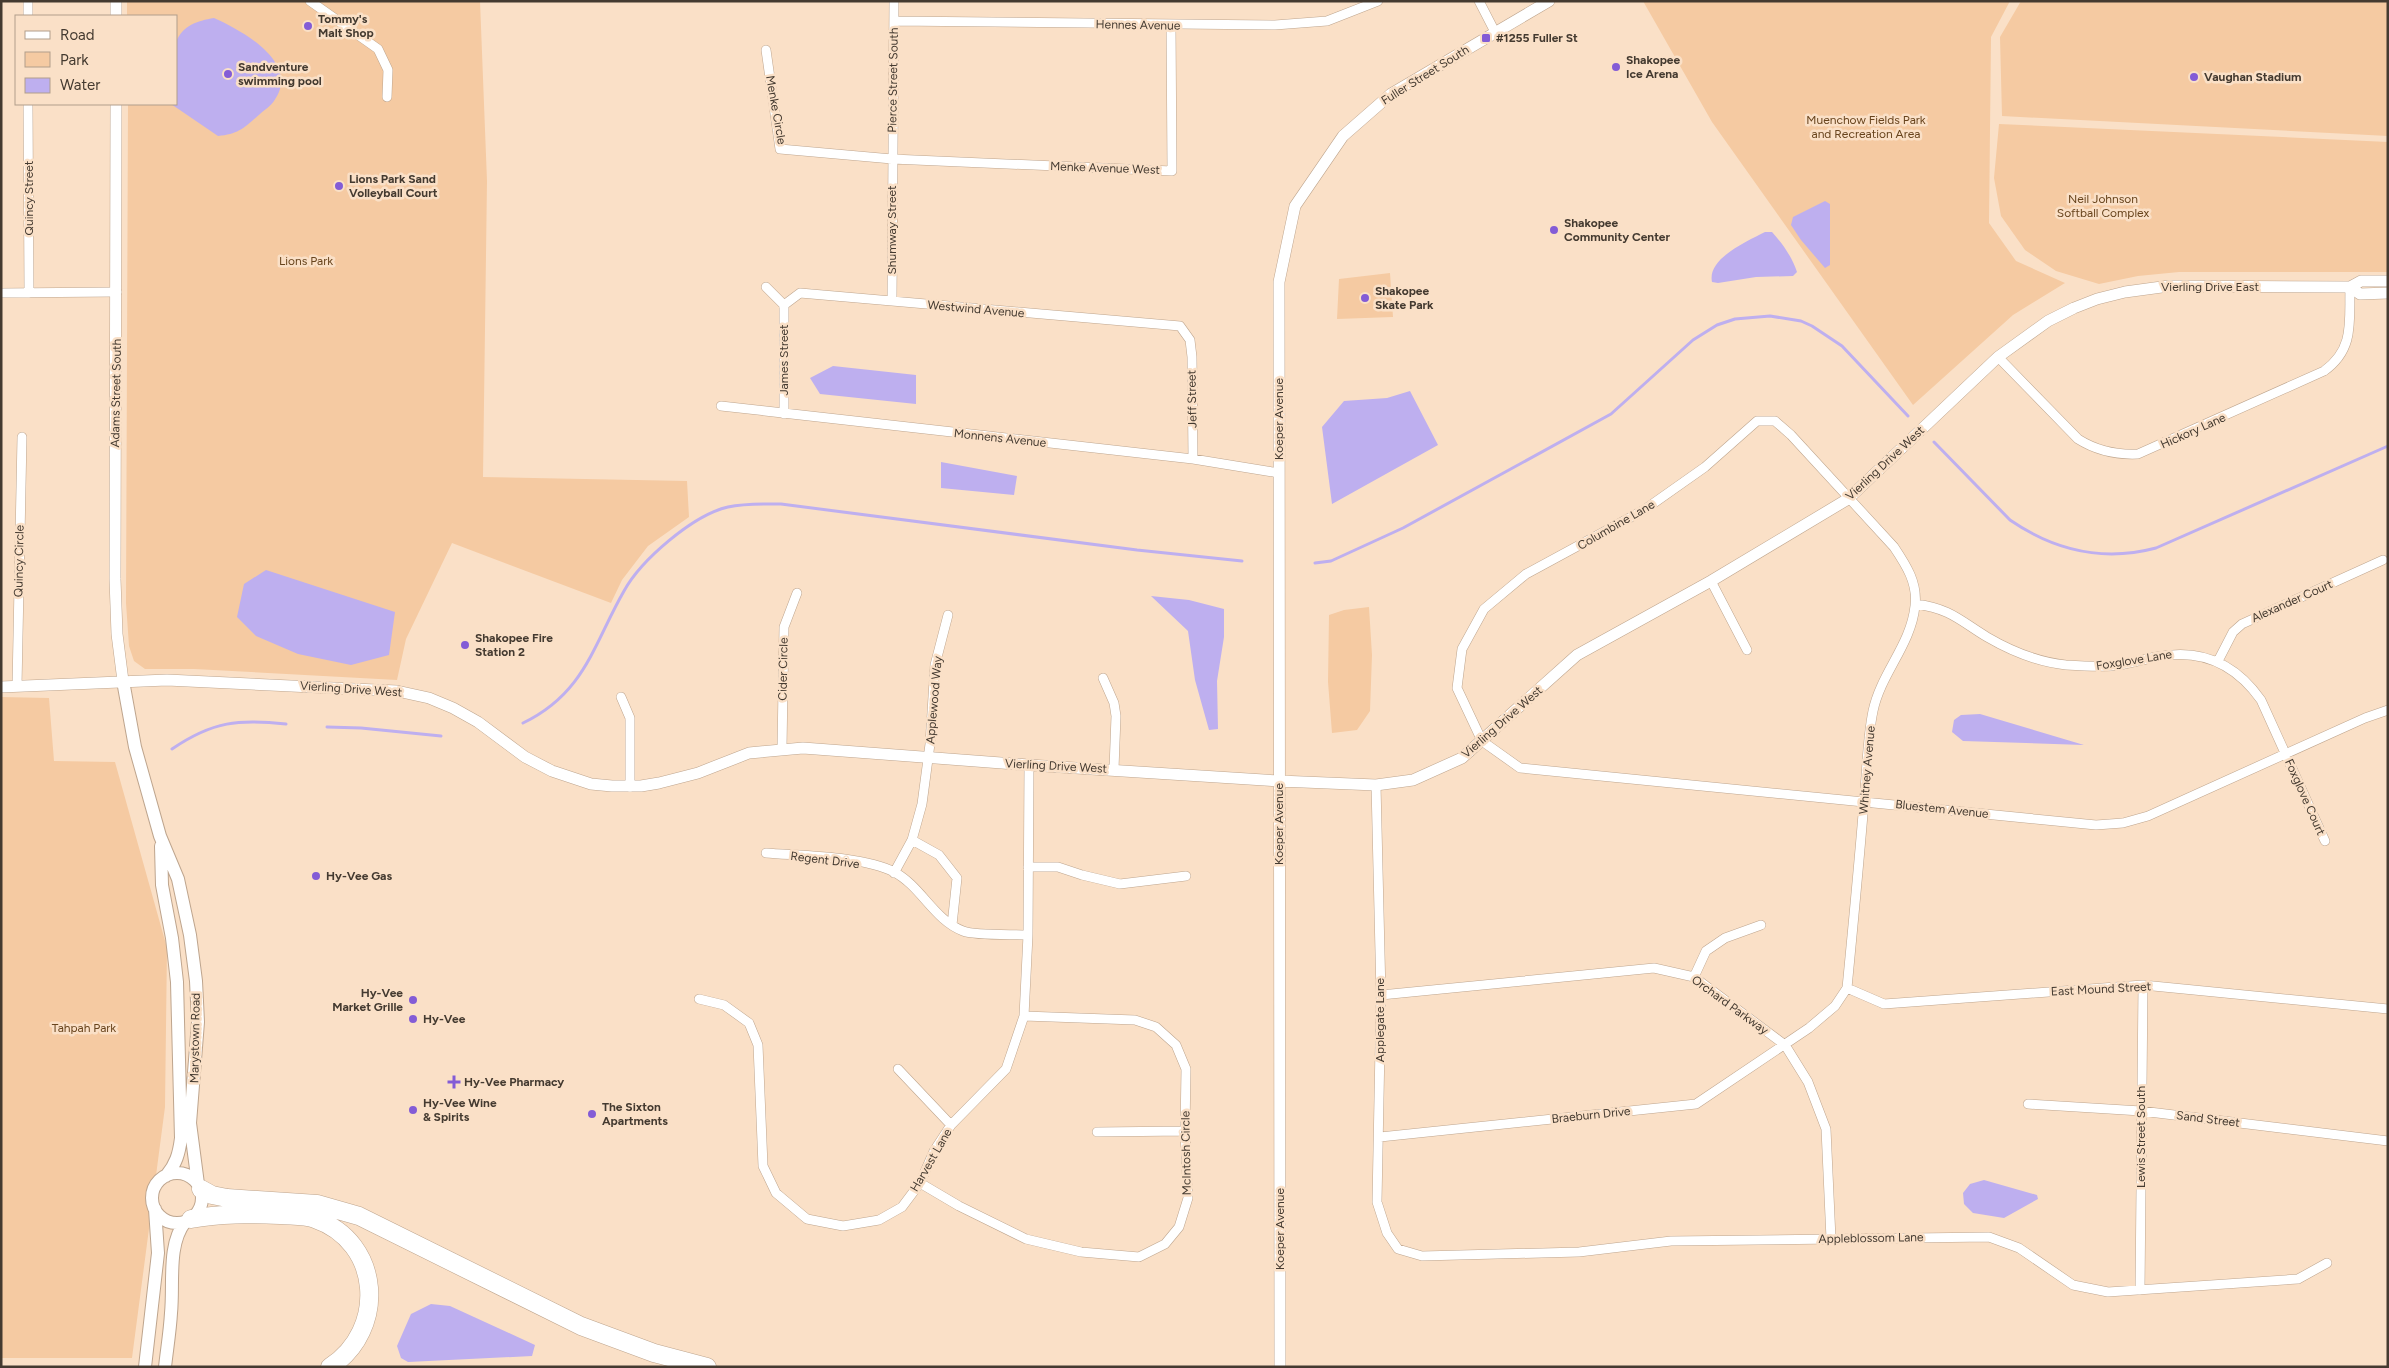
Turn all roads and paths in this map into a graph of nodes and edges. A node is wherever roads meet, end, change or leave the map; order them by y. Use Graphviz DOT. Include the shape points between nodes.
graph roads {
  1 [pos="28,1"];
  2 [pos="116,1"];
  3 [pos="310,1"];
  4 [pos="894,1"];
  5 [pos="1378,1"];
  6 [pos="1479,1"];
  7 [pos="1549,1"];
  8 [pos="28,15"];
  9 [pos="116,15"];
  10 [pos="894,20"];
  11 [pos="1171,25"];
  12 [pos="1495,32"];
  13 [pos="766,50"];
  14 [pos="387,96"];
  15 [pos="28,105"];
  16 [pos="116,105"];
  17 [pos="892,160"];
  18 [pos="2388,281"];
  19 [pos="1279,282"];
  20 [pos="766,287"];
  21 [pos="2350,287"];
  22 [pos="117,292"];
  23 [pos="1,293"];
  24 [pos="29,293"];
  25 [pos="2388,293"];
  26 [pos="892,301"];
  27 [pos="784,305"];
  28 [pos="1190,340"];
  29 [pos="1998,357"];
  30 [pos="721,406"];
  31 [pos="784,414"];
  32 [pos="22,437"];
  33 [pos="1193,458"];
  34 [pos="1279,473"];
  35 [pos="1848,499"];
  36 [pos="2383,560"];
  37 [pos="1711,581"];
  38 [pos="797,593"];
  39 [pos="1916,604"];
  40 [pos="948,615"];
  41 [pos="1747,650"];
  42 [pos="2218,661"];
  43 [pos="1103,678"];
  44 [pos="123,681"];
  45 [pos="17,686"];
  46 [pos="1,687"];
  47 [pos="622,697"];
  48 [pos="2388,710"];
  49 [pos="1482,741"];
  50 [pos="782,748"];
  51 [pos="2286,754"];
  52 [pos="928,757"];
  53 [pos="1029,765"];
  54 [pos="1114,769"];
  55 [pos="1279,780"];
  56 [pos="1376,785"];
  57 [pos="630,787"];
  58 [pos="1865,801"];
  59 [pos="160,836"];
  60 [pos="912,840"];
  61 [pos="2325,841"];
  62 [pos="766,853"];
  63 [pos="1028,867"];
  64 [pos="894,873"];
  65 [pos="1186,876"];
  66 [pos="952,925"];
  67 [pos="1761,925"];
  68 [pos="1028,935"];
  69 [pos="1694,977"];
  70 [pos="2142,985"];
  71 [pos="1847,988"];
  72 [pos="1381,995"];
  73 [pos="699,999"];
  74 [pos="2388,1009"];
  75 [pos="1024,1016"];
  76 [pos="1785,1045"];
  77 [pos="898,1069"];
  78 [pos="2028,1104"];
  79 [pos="2141,1111"];
  80 [pos="951,1125"];
  81 [pos="1185,1131"];
  82 [pos="1097,1132"];
  83 [pos="1380,1137"];
  84 [pos="2388,1141"];
  85 [pos="166,1176"];
  86 [pos="920,1183"];
  87 [pos="199,1186"];
  88 [pos="155,1209"];
  89 [pos="188,1220"];
  90 [pos="1831,1239"];
  91 [pos="1398,1249"];
  92 [pos="2327,1264"];
  93 [pos="2140,1290"];
  94 [pos="145,1366"];
  95 [pos="165,1366"];
  96 [pos="1280,1366"];
  97 [pos="330,1367"];
  98 [pos="707,1367"];
  1 -- 8 [label="street"];
  2 -- 9 [label="street"];
  3 -- 14 [label="street" via="378,49 388,70"];
  4 -- 10 [label="street, Pierce Street South"];
  5 -- 11 [label="street, Hennes Avenue" via="1327,22"];
  6 -- 12 [label="street"];
  7 -- 12 [label="street, Fuller Street South"];
  10 -- 11 [label="street, Hennes Avenue"];
  10 -- 17 [label="street, Pierce Street South"];
  11 -- 17 [label="street, Menke Avenue West" via="1172,171"];
  12 -- 19 [label="street, Fuller Street South" via="1391,94 1342,136 1295,206"];
  13 -- 17 [label="street, Menke Circle" via="780,149"];
  15 -- 24 [label="street, Quincy Street"];
  16 -- 22 [label="street, Adams Street South"];
  17 -- 26 [label="street, Shumway Street"];
  18 -- 21 [label="street, Vierling Drive East" via="2361,281"];
  19 -- 34 [label="street, Koeper Avenue"];
  20 -- 27 [label="street"];
  21 -- 25 [label="street, Vierling Drive East" via="2360,294"];
  21 -- 29 [label="street, Vierling Drive East" via="2168,286 2125,292 2097,299 2048,321"];
  21 -- 29 [label="street, Hickory Lane" via="2348,337 2345,350 2336,363 2138,454 2109,452 2078,439"];
  22 -- 24 [label="street"];
  22 -- 44 [label="street, Adams Street South" via="115,580 117,640"];
  23 -- 24 [label="street"];
  26 -- 27 [label="street, Westwind Avenue" via="800,293"];
  26 -- 28 [label="street, Westwind Avenue" via="1180,326"];
  27 -- 31 [label="street, James Street"];
  28 -- 33 [label="street, Jeff Street"];
  29 -- 35 [label="street, Vierling Drive West"];
  30 -- 31 [label="street, Monnens Avenue"];
  31 -- 33 [label="street, Monnens Avenue"];
  32 -- 45 [label="street, Quincy Circle"];
  33 -- 34 [label="street, Monnens Avenue"];
  34 -- 55 [label="street, Koeper Avenue"];
  35 -- 37 [label="street, Vierling Drive West"];
  35 -- 39 [label="street, Whitney Avenue" via="1894,547 1907,567"];
  35 -- 49 [label="street, Columbine Lane" via="1775,421 1757,421 1705,467 1644,510 1526,574 1484,609 1462,649 1457,688"];
  36 -- 42 [label="street, Alexander Court" via="2242,624 2233,632"];
  37 -- 41 [label="street"];
  37 -- 49 [label="street, Vierling Drive West" via="1577,655"];
  38 -- 50 [label="street, Cider Circle" via="784,627"];
  39 -- 42 [label="street, Foxglove Lane" via="1949,612 1986,636 2038,660 2089,667 2178,654"];
  39 -- 58 [label="street, Whitney Avenue" via="1912,628 1878,693 1873,713"];
  40 -- 52 [label="street, Applewood Way" via="935,665"];
  42 -- 51 [label="street, Foxglove Lane" via="2250,684"];
  43 -- 54 [label="street" via="1116,716"];
  44 -- 45 [label="street, Vierling Drive West"];
  44 -- 57 [label="street, Vierling Drive West" via="197,680 380,690 416,695 454,708 525,757 552,771 590,784"];
  44 -- 59 [label="main road, Marystown Road" via="135,747"];
  45 -- 46 [label="street, Vierling Drive West"];
  47 -- 57 [label="street" via="630,718"];
  48 -- 51 [label="street, Bluestem Avenue"];
  49 -- 56 [label="street, Vierling Drive West" via="1462,758 1413,780"];
  49 -- 58 [label="street, Bluestem Avenue" via="1520,768"];
  50 -- 52 [label="street, Vierling Drive West"];
  50 -- 57 [label="street, Vierling Drive West" via="749,753 680,778"];
  51 -- 58 [label="street, Bluestem Avenue" via="2156,813 2123,823 2068,823"];
  51 -- 61 [label="street, Foxglove Court"];
  52 -- 53 [label="street, Vierling Drive West"];
  52 -- 60 [label="street, Applewood Way" via="922,804"];
  53 -- 54 [label="street, Vierling Drive West"];
  53 -- 63 [label="street, Harvest Lane"];
  54 -- 55 [label="street, Vierling Drive West"];
  55 -- 56 [label="street, Vierling Drive West"];
  55 -- 96 [label="street, Koeper Avenue"];
  56 -- 72 [label="street, Applegate Lane"];
  58 -- 71 [label="street, Whitney Avenue"];
  59 -- 85 [label="main road, Marystown Road" via="162,885 177,982 181,1138 179,1156"];
  59 -- 87 [label="main road, Marystown Road" via="182,896 196,981 198,1022 190,1124"];
  60 -- 64 [label="street, Applewood Way"];
  60 -- 66 [label="street" via="938,855 957,878"];
  62 -- 64 [label="street, Regent Drive" via="850,860"];
  63 -- 65 [label="street" via="1058,867 1120,884"];
  63 -- 68 [label="street, Harvest Lane"];
  64 -- 66 [label="street, Regent Drive"];
  66 -- 68 [label="street, Regent Drive" via="964,932"];
  67 -- 69 [label="street" via="1725,938 1706,951"];
  68 -- 75 [label="street, Harvest Lane"];
  69 -- 72 [label="street, Orchard Parkway" via="1654,968"];
  69 -- 76 [label="street, Orchard Parkway"];
  70 -- 71 [label="street, East Mound Street" via="1884,1004"];
  70 -- 74 [label="street, East Mound Street"];
  70 -- 79 [label="street, Lewis Street South"];
  71 -- 76 [label="street" via="1835,1006"];
  72 -- 83 [label="street, Applegate Lane"];
  73 -- 86 [label="street, Harvest Lane" via="724,1005 749,1023 758,1045 763,1166 776,1193 807,1218 843,1226 879,1220 902,1207"];
  75 -- 80 [label="street, Harvest Lane" via="1006,1069"];
  75 -- 81 [label="street, McIntosh Circle" via="1135,1020 1156,1027 1176,1045 1186,1069"];
  76 -- 83 [label="street, Braeburn Drive" via="1696,1104"];
  76 -- 90 [label="street, Orchard Parkway" via="1808,1082 1826,1130"];
  77 -- 80 [label="street"];
  78 -- 79 [label="street, Sand Street"];
  79 -- 84 [label="street, Sand Street"];
  79 -- 93 [label="street, Lewis Street South"];
  80 -- 86 [label="street, Harvest Lane" via="934,1150"];
  81 -- 82 [label="street"];
  81 -- 86 [label="street, McIntosh Circle" via="1188,1198 1179,1227 1164,1244 1139,1257 1081,1252 1026,1239"];
  83 -- 91 [label="street, Applegate Lane" via="1377,1202 1387,1233"];
  85 -- 87 [label="main road" via="183,1174"];
  85 -- 88 [label="main road" via="154,1190"];
  87 -- 89 [label="main road" via="201,1206"];
  87 -- 98 [label="highway" via="212,1195 227,1198 317,1204 360,1216 581,1326 654,1353"];
  88 -- 89 [label="main road" via="168,1221"];
  88 -- 94 [label="main road" via="158,1253"];
  89 -- 95 [label="main road" via="180,1229 175,1243"];
  89 -- 97 [label="highway" via="222,1214 314,1218 334,1228 350,1242 367,1274 367,1321 350,1350"];
  90 -- 91 [label="street, Appleblossom Lane" via="1671,1240 1579,1252 1422,1256"];
  90 -- 93 [label="street, Appleblossom Lane" via="1989,1237 2018,1248 2073,1285 2108,1292"];
  92 -- 93 [label="street, Appleblossom Lane" via="2298,1279"];
}
